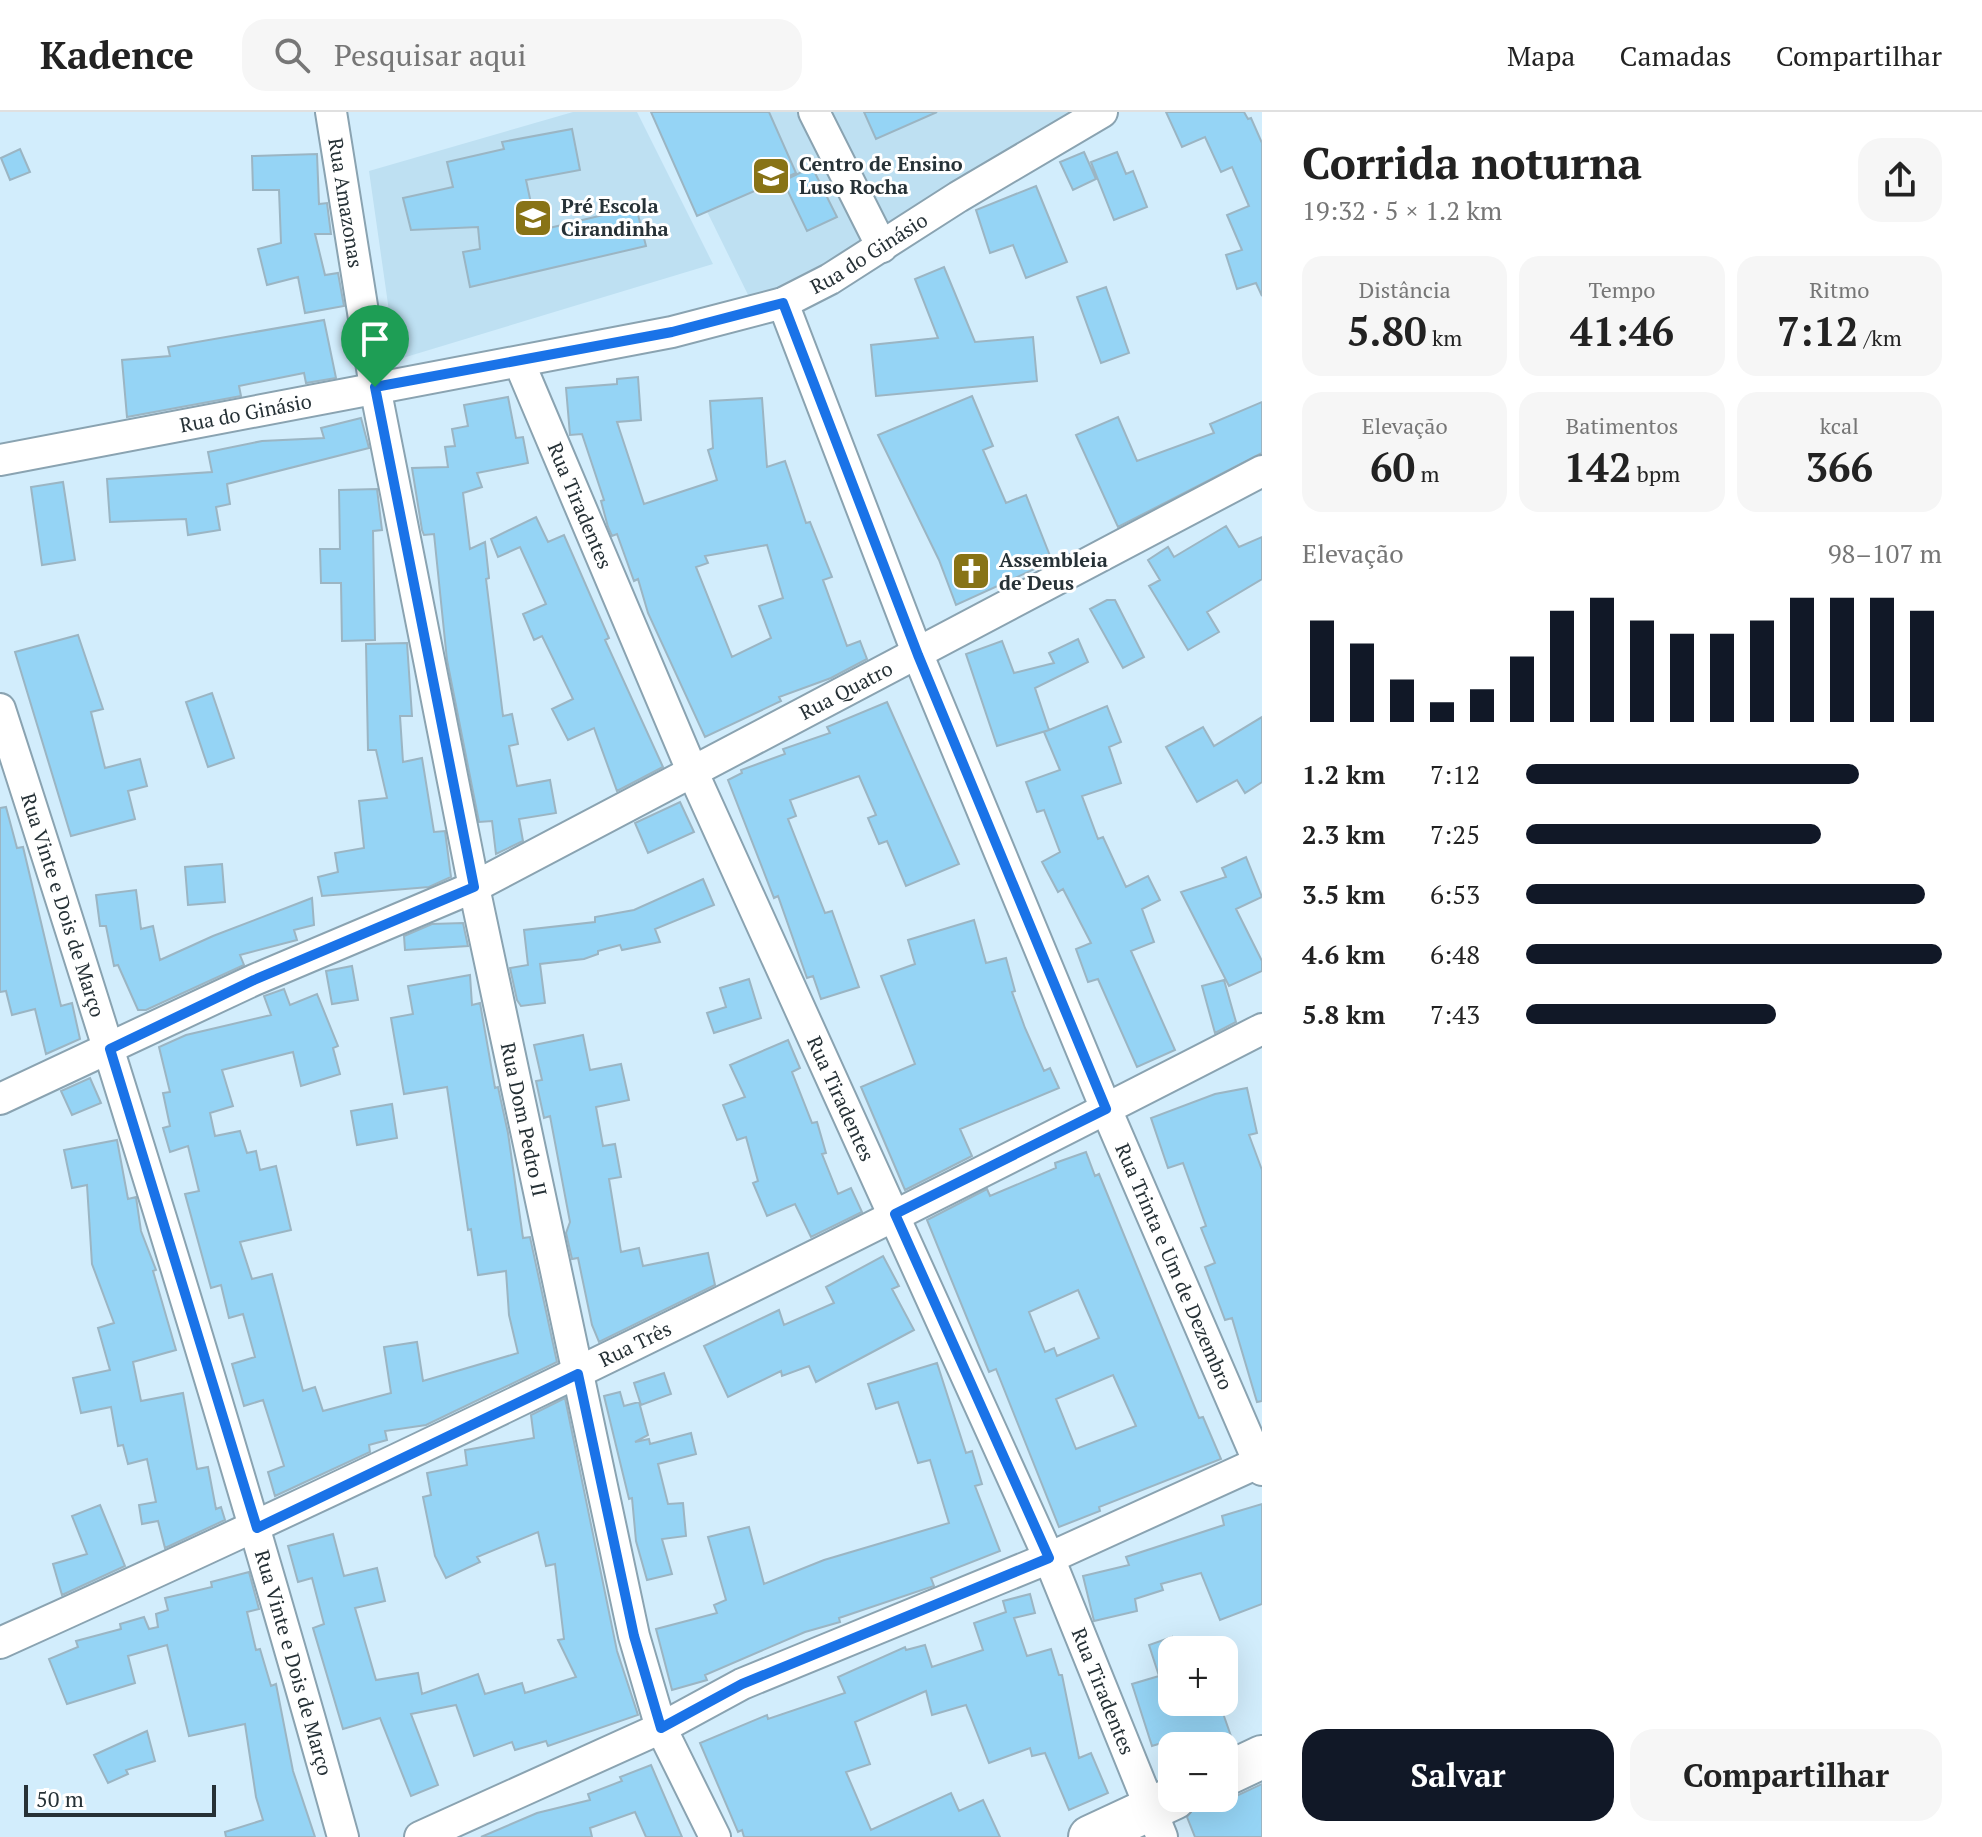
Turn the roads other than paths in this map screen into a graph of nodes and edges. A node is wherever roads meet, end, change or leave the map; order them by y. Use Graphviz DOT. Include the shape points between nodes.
graph roads {
  1 [pos="331,112"];
  2 [pos="814,112"];
  3 [pos="1102,112"];
  4 [pos="882,247"];
  5 [pos="783,303"];
  6 [pos="519,362"];
  7 [pos="375,387"];
  8 [pos="0,460"];
  9 [pos="1262,471"];
  10 [pos="918,655"];
  11 [pos="0,709"];
  12 [pos="693,773"];
  13 [pos="474,887"];
  14 [pos="1262,1029"];
  15 [pos="110,1049"];
  16 [pos="0,1099"];
  17 [pos="1106,1109"];
  18 [pos="895,1214"];
  19 [pos="578,1374"];
  20 [pos="1261,1464"];
  21 [pos="257,1528"];
  22 [pos="1049,1558"];
  23 [pos="0,1643"];
  24 [pos="661,1728"];
  25 [pos="1262,1757"];
  26 [pos="1238,1768"];
  27 [pos="1162,1815"];
  28 [pos="343,1837"];
  29 [pos="420,1837"];
  30 [pos="715,1837"];
  31 [pos="1090,1837"];
  1 -- 7 [label="street, Rua Amazonas"];
  2 -- 4 [label="street"];
  3 -- 4 [label="street, Rua do Ginásio"];
  4 -- 5 [label="street, Rua do Ginásio"];
  5 -- 6 [label="street, Rua do Ginásio" via="672,332"];
  5 -- 10 [label="street, Rua Trinta e Um de Dezembro"];
  6 -- 7 [label="street, Rua do Ginásio"];
  6 -- 12 [label="street, Rua Tiradentes"];
  7 -- 8 [label="street, Rua do Ginásio"];
  7 -- 13 [label="street, Rua Dom Pedro II"];
  9 -- 10 [label="street, Rua Quatro"];
  10 -- 12 [label="street, Rua Quatro"];
  10 -- 17 [label="street, Rua Trinta e Um de Dezembro"];
  11 -- 15 [label="street, Rua Vinte e Dois de Março"];
  12 -- 13 [label="street, Rua Quatro"];
  12 -- 18 [label="street, Rua Tiradentes"];
  13 -- 15 [label="street, Rua Quatro" via="254,980"];
  13 -- 19 [label="street, Rua Dom Pedro II"];
  14 -- 17 [label="street, Rua Três"];
  15 -- 16 [label="street, Rua Quatro"];
  15 -- 21 [label="street, Rua Vinte e Dois de Março"];
  17 -- 18 [label="street, Rua Três"];
  17 -- 20 [label="street, Rua Trinta e Um de Dezembro"];
  18 -- 19 [label="street, Rua Três"];
  18 -- 22 [label="street, Rua Tiradentes"];
  19 -- 21 [label="street, Rua Três"];
  19 -- 24 [label="street, Rua Dom Pedro II" via="634,1636"];
  20 -- 22 [label="street"];
  21 -- 23 [label="street, Rua Três"];
  21 -- 28 [label="street, Rua Vinte e Dois de Março"];
  22 -- 24 [label="street" via="742,1684"];
  22 -- 27 [label="street, Rua Tiradentes"];
  24 -- 29 [label="street"];
  24 -- 30 [label="street, Rua Dom Pedro II"];
  25 -- 26 [label="street"];
  27 -- 31 [label="street"];
}
